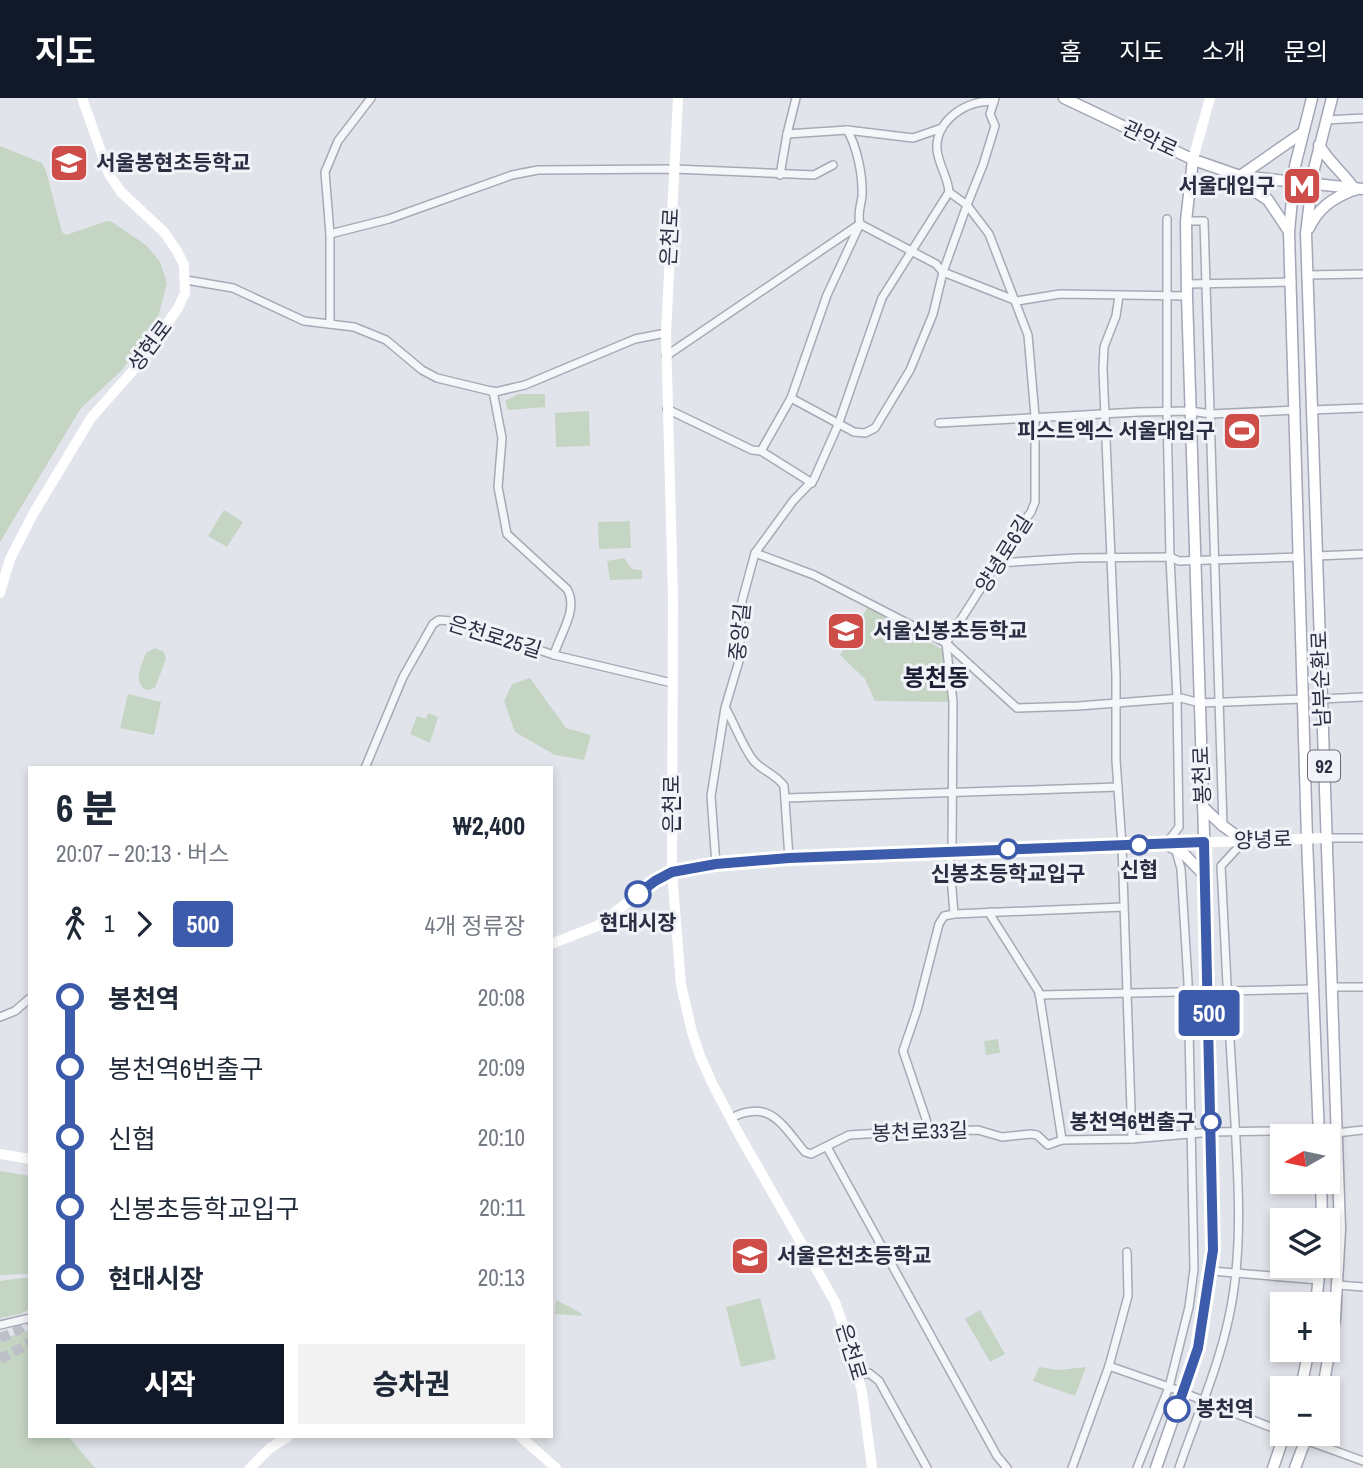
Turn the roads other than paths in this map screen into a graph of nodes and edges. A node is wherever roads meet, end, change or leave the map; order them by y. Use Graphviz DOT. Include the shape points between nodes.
graph roads {
  1 [pos="82,98"];
  2 [pos="371,98"];
  3 [pos="678,98"];
  4 [pos="796,98"];
  5 [pos="1064,98"];
  6 [pos="1210,98"];
  7 [pos="1312,98"];
  8 [pos="1332,98"];
  9 [pos="995,100"];
  10 [pos="1363,118"];
  11 [pos="1326,120"];
  12 [pos="942,128"];
  13 [pos="847,130"];
  14 [pos="1302,132"];
  15 [pos="787,134"];
  16 [pos="1319,145"];
  17 [pos="1193,159"];
  18 [pos="833,165"];
  19 [pos="674,169"];
  20 [pos="780,175"];
  21 [pos="1240,176"];
  22 [pos="1292,183"];
  23 [pos="1311,185"];
  24 [pos="1359,189"];
  25 [pos="949,192"];
  26 [pos="967,205"];
  27 [pos="1167,219"];
  28 [pos="1186,221"];
  29 [pos="860,223"];
  30 [pos="1289,232"];
  31 [pos="1306,233"];
  32 [pos="330,234"];
  33 [pos="911,250"];
  34 [pos="943,272"];
  35 [pos="1363,274"];
  36 [pos="1306,275"];
  37 [pos="192,280"];
  38 [pos="1292,282"];
  39 [pos="1187,284"];
  40 [pos="1206,284"];
  41 [pos="1119,296"];
  42 [pos="1167,296"];
  43 [pos="1187,296"];
  44 [pos="1017,301"];
  45 [pos="330,324"];
  46 [pos="666,333"];
  47 [pos="666,356"];
  48 [pos="493,391"];
  49 [pos="791,398"];
  50 [pos="1363,408"];
  51 [pos="667,409"];
  52 [pos="1311,410"];
  53 [pos="1167,411"];
  54 [pos="1190,411"];
  55 [pos="1296,411"];
  56 [pos="1106,414"];
  57 [pos="1211,414"];
  58 [pos="1035,416"];
  59 [pos="939,422"];
  60 [pos="838,425"];
  61 [pos="761,451"];
  62 [pos="812,483"];
  63 [pos="755,553"];
  64 [pos="1363,554"];
  65 [pos="1316,556"];
  66 [pos="1170,557"];
  67 [pos="1300,557"];
  68 [pos="1111,558"];
  69 [pos="1196,560"];
  70 [pos="1215,560"];
  71 [pos="998,563"];
  72 [pos="0,593"];
  73 [pos="946,643"];
  74 [pos="554,655"];
  75 [pos="672,682"];
  76 [pos="1321,686"];
  77 [pos="1304,687"];
  78 [pos="1363,697"];
  79 [pos="1177,699"];
  80 [pos="1304,699"];
  81 [pos="1321,699"];
  82 [pos="1220,702"];
  83 [pos="1200,703"];
  84 [pos="1116,704"];
  85 [pos="726,708"];
  86 [pos="1305,738"];
  87 [pos="1323,739"];
  88 [pos="366,766"];
  89 [pos="1118,787"];
  90 [pos="953,792"];
  91 [pos="786,798"];
  92 [pos="1203,807"];
  93 [pos="1223,826"];
  94 [pos="1325,838"];
  95 [pos="1363,838"];
  96 [pos="1307,839"];
  97 [pos="1244,841"];
  98 [pos="1204,842"];
  99 [pos="1122,845"];
  100 [pos="1169,846"];
  101 [pos="951,851"];
  102 [pos="789,858"];
  103 [pos="716,864"];
  104 [pos="672,872"];
  105 [pos="1205,876"];
  106 [pos="1124,907"];
  107 [pos="991,912"];
  108 [pos="954,914"];
  109 [pos="553,943"];
  110 [pos="1363,987"];
  111 [pos="1331,988"];
  112 [pos="1313,989"];
  113 [pos="1227,990"];
  114 [pos="1188,991"];
  115 [pos="1209,991"];
  116 [pos="1126,992"];
  117 [pos="1039,995"];
  118 [pos="28,1000"];
  119 [pos="0,1017"];
  120 [pos="1318,1099"];
  121 [pos="1335,1100"];
  122 [pos="731,1118"];
  123 [pos="1319,1124"];
  124 [pos="1336,1124"];
  125 [pos="1363,1130"];
  126 [pos="929,1132"];
  127 [pos="1212,1132"];
  128 [pos="1235,1133"];
  129 [pos="1270,1133"];
  130 [pos="1340,1133"];
  131 [pos="1191,1135"];
  132 [pos="1132,1139"];
  133 [pos="1062,1140"];
  134 [pos="827,1147"];
  135 [pos="0,1154"];
  136 [pos="28,1159"];
  137 [pos="1339,1194"];
  138 [pos="1127,1252"];
  139 [pos="1212,1270"];
  140 [pos="1235,1273"];
  141 [pos="1319,1280"];
  142 [pos="1338,1285"];
  143 [pos="1363,1287"];
  144 [pos="1318,1292"];
  145 [pos="28,1318"];
  146 [pos="0,1325"];
  147 [pos="1109,1366"];
  148 [pos="864,1375"];
  149 [pos="1325,1376"];
  150 [pos="1169,1387"];
  151 [pos="1183,1393"];
  152 [pos="1204,1401"];
  153 [pos="1270,1426"];
  154 [pos="286,1438"];
  155 [pos="522,1438"];
  156 [pos="1287,1446"];
  157 [pos="1294,1446"];
  158 [pos="1323,1446"];
  159 [pos="1363,1461"];
  160 [pos="250,1468"];
  161 [pos="556,1468"];
  162 [pos="872,1468"];
  163 [pos="927,1468"];
  164 [pos="1007,1468"];
  165 [pos="1072,1468"];
  166 [pos="1137,1468"];
  167 [pos="1156,1468"];
  168 [pos="1180,1468"];
  169 [pos="1273,1468"];
  170 [pos="1295,1468"];
  1 -- 37 [label="main road" via="109,174 121,192 164,232"];
  2 -- 32 [label="street" via="338,141 325,172"];
  3 -- 19 [label="main road, 은천로"];
  4 -- 15 [label="street"];
  5 -- 17 [label="main road, 관악로"];
  6 -- 17 [label="main road, 봉천로"];
  7 -- 14 [label="main road, 남부순환로 / 92"];
  8 -- 11 [label="main road, 남부순환로 / 92"];
  9 -- 12 [label="street" via="981,101 951,115"];
  9 -- 26 [label="street" via="990,114 995,126"];
  10 -- 11 [label="street"];
  11 -- 16 [label="main road, 남부순환로 / 92"];
  12 -- 13 [label="street" via="913,138"];
  12 -- 25 [label="street" via="936,148"];
  13 -- 15 [label="street"];
  13 -- 29 [label="street" via="861,180"];
  14 -- 21 [label="main road"];
  14 -- 22 [label="main road, 남부순환로 / 92"];
  15 -- 20 [label="street"];
  16 -- 23 [label="main road, 남부순환로 / 92"];
  16 -- 24 [label="main road" via="1333,166"];
  17 -- 21 [label="main road, 관악로"];
  17 -- 28 [label="main road, 봉천로"];
  18 -- 20 [label="street" via="814,175"];
  19 -- 20 [label="street"];
  19 -- 32 [label="street" via="523,173"];
  19 -- 46 [label="main road, 은천로"];
  21 -- 22 [label="main road, 관악로"];
  21 -- 30 [label="main road" via="1268,200"];
  22 -- 23 [label="main road, 관악로"];
  22 -- 30 [label="main road, 남부순환로 / 92"];
  23 -- 24 [label="main road, 관악로"];
  23 -- 31 [label="main road, 남부순환로 / 92"];
  24 -- 31 [label="main road" via="1335,197 1314,217"];
  25 -- 26 [label="street, 양녕로6길"];
  25 -- 33 [label="street, 중앙길"];
  26 -- 34 [label="street"];
  26 -- 44 [label="street, 양녕로6길" via="989,234"];
  27 -- 42 [label="street, 봉천로"];
  28 -- 39 [label="main road, 봉천로"];
  28 -- 40 [label="street, 봉천로" via="1204,221"];
  29 -- 33 [label="street"];
  29 -- 47 [label="street"];
  29 -- 49 [label="street" via="827,295"];
  30 -- 38 [label="main road, 남부순환로 / 92"];
  31 -- 36 [label="main road, 남부순환로 / 92"];
  32 -- 45 [label="street"];
  33 -- 34 [label="street"];
  33 -- 60 [label="street, 중앙길" via="876,311"];
  34 -- 44 [label="street"];
  34 -- 60 [label="street" via="933,314 910,370 875,428 863,433"];
  35 -- 36 [label="street"];
  36 -- 52 [label="main road, 남부순환로 / 92"];
  37 -- 45 [label="street" via="233,288 304,321"];
  37 -- 72 [label="main road, 성현로" via="137,366 90,418 33,514 10,559"];
  38 -- 40 [label="street"];
  38 -- 55 [label="main road, 남부순환로 / 92"];
  39 -- 40 [label="street"];
  39 -- 43 [label="main road, 봉천로"];
  40 -- 57 [label="street, 봉천로"];
  41 -- 42 [label="street"];
  41 -- 44 [label="street" via="1060,294"];
  41 -- 56 [label="street" via="1104,346"];
  42 -- 43 [label="street"];
  42 -- 53 [label="street, 봉천로"];
  43 -- 54 [label="main road, 봉천로"];
  44 -- 58 [label="street, 양녕로6길" via="1028,335"];
  45 -- 48 [label="street" via="354,327 386,340 437,378"];
  46 -- 47 [label="main road, 은천로"];
  46 -- 48 [label="street" via="635,339 526,385"];
  47 -- 51 [label="main road, 은천로"];
  48 -- 74 [label="street" via="502,438 498,487 507,534 572,597"];
  49 -- 60 [label="street"];
  49 -- 61 [label="street"];
  50 -- 52 [label="street"];
  51 -- 61 [label="street"];
  51 -- 75 [label="main road, 은천로"];
  52 -- 65 [label="main road, 남부순환로 / 92"];
  53 -- 54 [label="street"];
  53 -- 56 [label="street"];
  53 -- 66 [label="street, 봉천로"];
  54 -- 57 [label="street"];
  54 -- 69 [label="main road, 봉천로"];
  55 -- 57 [label="street"];
  55 -- 67 [label="main road, 남부순환로 / 92"];
  56 -- 58 [label="street"];
  56 -- 68 [label="street"];
  57 -- 70 [label="street, 봉천로"];
  58 -- 59 [label="street"];
  58 -- 71 [label="street, 양녕로6길" via="1035,502"];
  60 -- 62 [label="street, 중앙길"];
  61 -- 62 [label="street"];
  62 -- 63 [label="street, 중앙길"];
  63 -- 73 [label="street, 남부순환로" via="814,575"];
  63 -- 85 [label="street, 중앙길" via="742,601 739,661"];
  64 -- 65 [label="street"];
  65 -- 76 [label="main road, 남부순환로 / 92"];
  66 -- 68 [label="street"];
  66 -- 69 [label="street"];
  66 -- 79 [label="street, 봉천로"];
  67 -- 70 [label="street"];
  67 -- 77 [label="main road, 남부순환로 / 92"];
  68 -- 71 [label="street"];
  68 -- 84 [label="street"];
  69 -- 70 [label="street"];
  69 -- 83 [label="main road, 봉천로"];
  70 -- 82 [label="street, 봉천로"];
  71 -- 73 [label="street, 양녕로6길"];
  73 -- 84 [label="street, 남부순환로" via="1017,708"];
  73 -- 90 [label="street" via="953,702"];
  74 -- 75 [label="street, 은천로25길"];
  74 -- 88 [label="street, 은천로25길" via="439,620 403,677"];
  75 -- 104 [label="main road, 은천로"];
  76 -- 77 [label="main road" via="1312,695"];
  76 -- 81 [label="main road, 남부순환로 / 92"];
  77 -- 80 [label="main road, 남부순환로 / 92"];
  78 -- 81 [label="street"];
  79 -- 83 [label="street, 남부순환로"];
  79 -- 84 [label="street, 남부순환로"];
  79 -- 100 [label="street, 봉천로" via="1180,827"];
  80 -- 82 [label="street, 남부순환로"];
  80 -- 86 [label="main road, 남부순환로 / 92"];
  81 -- 87 [label="main road, 남부순환로 / 92"];
  82 -- 83 [label="street, 남부순환로"];
  82 -- 93 [label="street, 봉천로"];
  83 -- 92 [label="main road, 봉천로"];
  84 -- 89 [label="street"];
  85 -- 91 [label="street" via="752,758 779,779"];
  85 -- 103 [label="street, 중앙길" via="711,796"];
  86 -- 87 [label="main road" via="1314,729"];
  86 -- 96 [label="main road, 남부순환로 / 92"];
  87 -- 94 [label="main road, 남부순환로 / 92"];
  89 -- 90 [label="street"];
  89 -- 99 [label="street"];
  90 -- 91 [label="street"];
  90 -- 101 [label="street"];
  91 -- 102 [label="street"];
  92 -- 93 [label="main road"];
  92 -- 98 [label="main road, 봉천로"];
  93 -- 97 [label="main road"];
  94 -- 95 [label="street"];
  94 -- 96 [label="main road, 양녕로"];
  94 -- 111 [label="main road, 남부순환로 / 92"];
  96 -- 97 [label="main road, 양녕로"];
  96 -- 112 [label="main road, 남부순환로 / 92"];
  97 -- 98 [label="main road, 양녕로"];
  97 -- 113 [label="street" via="1221,866"];
  98 -- 100 [label="main road, 양녕로"];
  98 -- 105 [label="main road, 봉천로"];
  99 -- 100 [label="main road, 양녕로"];
  99 -- 101 [label="main road, 양녕로"];
  99 -- 106 [label="street"];
  100 -- 105 [label="main road" via="1183,853"];
  100 -- 114 [label="street" via="1180,859"];
  101 -- 102 [label="main road, 양녕로"];
  101 -- 108 [label="street"];
  102 -- 103 [label="main road, 양녕로"];
  103 -- 104 [label="main road, 양녕로"];
  104 -- 109 [label="main road, 양녕로" via="597,926"];
  104 -- 122 [label="main road, 은천로" via="686,1014 700,1056"];
  105 -- 115 [label="main road, 봉천로"];
  106 -- 107 [label="street"];
  106 -- 116 [label="street"];
  107 -- 108 [label="street"];
  107 -- 117 [label="street"];
  108 -- 126 [label="street" via="944,916 939,924 903,1051"];
  110 -- 111 [label="street"];
  111 -- 121 [label="main road, 남부순환로 / 92"];
  112 -- 113 [label="street"];
  112 -- 120 [label="main road, 남부순환로 / 92"];
  113 -- 115 [label="street"];
  113 -- 128 [label="street"];
  114 -- 115 [label="street"];
  114 -- 116 [label="street"];
  114 -- 131 [label="street"];
  115 -- 127 [label="main road, 봉천로"];
  116 -- 117 [label="street"];
  116 -- 132 [label="street"];
  117 -- 133 [label="street"];
  118 -- 119 [label="street"];
  120 -- 121 [label="main road" via="1325,1108"];
  120 -- 123 [label="main road, 남부순환로 / 92"];
  121 -- 124 [label="main road, 남부순환로 / 92"];
  122 -- 134 [label="street, 봉천로33길" via="763,1111 780,1122 806,1153"];
  122 -- 148 [label="main road, 은천로" via="835,1301"];
  125 -- 130 [label="street"];
  126 -- 133 [label="street, 봉천로33길" via="978,1130 1002,1137 1031,1134 1046,1144"];
  126 -- 134 [label="street, 봉천로33길" via="849,1135"];
  127 -- 128 [label="street, 남부순환로"];
  127 -- 131 [label="street, 봉천로33길"];
  127 -- 139 [label="main road, 봉천로"];
  128 -- 129 [label="street, 남부순환로"];
  128 -- 140 [label="street"];
  131 -- 132 [label="street, 봉천로33길"];
  131 -- 150 [label="street" via="1193,1277"];
  132 -- 133 [label="street, 봉천로33길"];
  134 -- 164 [label="street"];
  135 -- 136 [label="main road"];
  137 -- 142 [label="main road, 남부순환로 / 92"];
  138 -- 147 [label="street" via="1128,1296"];
  139 -- 140 [label="street"];
  139 -- 151 [label="main road, 봉천로" via="1198,1348"];
  140 -- 141 [label="street"];
  140 -- 152 [label="street" via="1230,1316"];
  141 -- 144 [label="main road"];
  142 -- 143 [label="street"];
  142 -- 149 [label="main road, 남부순환로 / 92"];
  145 -- 146 [label="street"];
  147 -- 150 [label="street"];
  147 -- 165 [label="street"];
  148 -- 162 [label="main road, 은천로"];
  148 -- 163 [label="street" via="873,1375 884,1388"];
  150 -- 151 [label="street"];
  150 -- 166 [label="street"];
  151 -- 152 [label="street"];
  151 -- 167 [label="main road, 봉천로"];
  152 -- 153 [label="street"];
  152 -- 168 [label="street"];
  154 -- 160 [label="main road"];
  155 -- 161 [label="main road"];
  156 -- 169 [label="main road"];
  157 -- 170 [label="main road"];
  158 -- 159 [label="street"];
}
